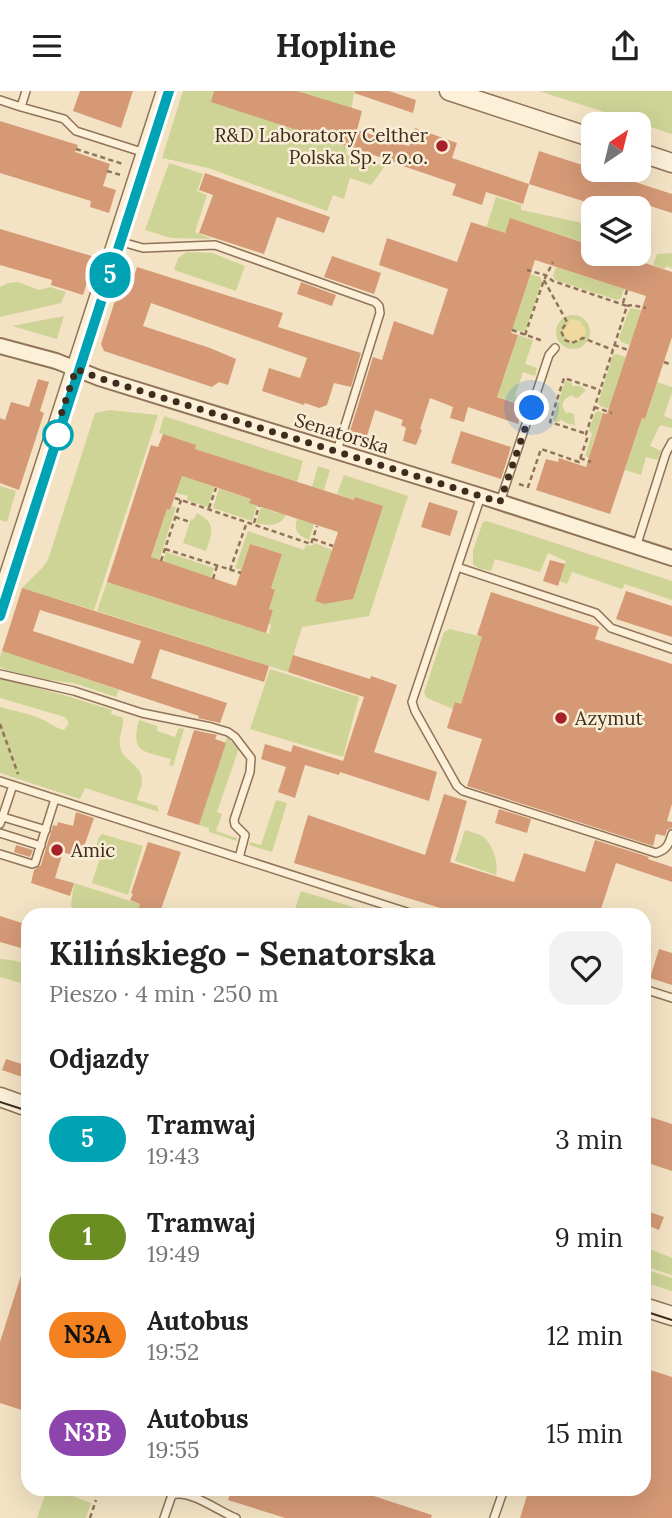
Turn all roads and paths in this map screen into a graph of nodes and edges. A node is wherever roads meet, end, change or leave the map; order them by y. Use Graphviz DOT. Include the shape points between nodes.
graph roads {
  1 [pos="26,91"];
  2 [pos="166,91"];
  3 [pos="449,91"];
  4 [pos="0,100"];
  5 [pos="21,107"];
  6 [pos="581,134"];
  7 [pos="76,149"];
  8 [pos="146,153"];
  9 [pos="651,156"];
  10 [pos="672,163"];
  11 [pos="126,166"];
  12 [pos="107,171"];
  13 [pos="123,176"];
  14 [pos="117,240"];
  15 [pos="553,262"];
  16 [pos="527,270"];
  17 [pos="546,279"];
  18 [pos="628,287"];
  19 [pos="625,305"];
  20 [pos="646,308"];
  21 [pos="512,330"];
  22 [pos="525,335"];
  23 [pos="546,342"];
  24 [pos="614,345"];
  25 [pos="0,346"];
  26 [pos="555,348"];
  27 [pos="613,350"];
  28 [pos="628,350"];
  29 [pos="664,362"];
  30 [pos="672,365"];
  31 [pos="76,369"];
  32 [pos="600,390"];
  33 [pos="594,407"];
  34 [pos="612,413"];
  35 [pos="586,434"];
  36 [pos="672,442"];
  37 [pos="336,451"];
  38 [pos="580,458"];
  39 [pos="592,462"];
  40 [pos="508,480"];
  41 [pos="216,488"];
  42 [pos="481,496"];
  43 [pos="174,499"];
  44 [pos="181,500"];
  45 [pos="500,502"];
  46 [pos="259,506"];
  47 [pos="209,509"];
  48 [pos="175,517"];
  49 [pos="190,521"];
  50 [pos="247,522"];
  51 [pos="253,524"];
  52 [pos="317,526"];
  53 [pos="313,539"];
  54 [pos="333,546"];
  55 [pos="636,547"];
  56 [pos="165,549"];
  57 [pos="672,558"];
  58 [pos="161,562"];
  59 [pos="217,566"];
  60 [pos="457,567"];
  61 [pos="230,570"];
  62 [pos="240,573"];
  63 [pos="213,579"];
  64 [pos="0,603"];
  65 [pos="672,649"];
  66 [pos="0,674"];
  67 [pos="0,724"];
  68 [pos="0,781"];
  69 [pos="13,785"];
  70 [pos="30,791"];
  71 [pos="55,799"];
  72 [pos="1,820"];
  73 [pos="46,830"];
  74 [pos="0,834"];
  75 [pos="672,834"];
  76 [pos="41,846"];
  77 [pos="0,854"];
  78 [pos="239,858"];
  79 [pos="394,908"];
  80 [pos="651,991"];
  81 [pos="672,998"];
  82 [pos="0,1097"];
  83 [pos="21,1104"];
  84 [pos="651,1309"];
  85 [pos="672,1316"];
  86 [pos="172,1496"];
  87 [pos="188,1496"];
  88 [pos="502,1496"];
  89 [pos="96,1500"];
  90 [pos="90,1518"];
  91 [pos="164,1518"];
  92 [pos="236,1518"];
  93 [pos="494,1518"];
  1 -- 5 [label="lane"];
  2 -- 8 [label="street"];
  3 -- 6 [label="street"];
  4 -- 5 [label="lane"];
  5 -- 8 [label="lane" via="64,119 76,131"];
  7 -- 11 [label="path"];
  8 -- 14 [label="street"];
  9 -- 10 [label="street"];
  12 -- 13 [label="path"];
  14 -- 31 [label="street"];
  14 -- 37 [label="lane" via="143,249 215,245 375,302 380,313"];
  15 -- 17 [label="path"];
  16 -- 17 [label="path"];
  17 -- 19 [label="path"];
  17 -- 22 [label="path"];
  17 -- 27 [label="path" via="567,322 560,338 572,343 583,338"];
  18 -- 19 [label="path"];
  19 -- 20 [label="path"];
  19 -- 24 [label="path"];
  21 -- 22 [label="path"];
  22 -- 23 [label="path"];
  24 -- 27 [label="path"];
  24 -- 28 [label="path"];
  25 -- 31 [label="street, Senatorska"];
  26 -- 40 [label="lane"];
  27 -- 32 [label="path"];
  29 -- 30 [label="path"];
  31 -- 37 [label="street, Senatorska"];
  31 -- 64 [label="street"];
  32 -- 33 [label="path"];
  32 -- 35 [label="path" via="564,378 550,422"];
  33 -- 34 [label="path"];
  33 -- 35 [label="path"];
  35 -- 38 [label="path"];
  36 -- 55 [label="lane"];
  37 -- 42 [label="street, Senatorska"];
  38 -- 39 [label="path"];
  38 -- 40 [label="path" via="579,462 541,449 528,487"];
  40 -- 45 [label="lane"];
  41 -- 47 [label="path"];
  42 -- 45 [label="street, Senatorska"];
  42 -- 60 [label="lane"];
  43 -- 44 [label="path"];
  44 -- 47 [label="path"];
  44 -- 48 [label="path"];
  45 -- 55 [label="street, Senatorska"];
  46 -- 51 [label="path"];
  47 -- 50 [label="path"];
  48 -- 49 [label="path"];
  48 -- 56 [label="path"];
  50 -- 51 [label="path"];
  50 -- 61 [label="path"];
  51 -- 53 [label="path" via="311,544"];
  52 -- 53 [label="path"];
  53 -- 54 [label="path"];
  55 -- 57 [label="street, Senatorska"];
  56 -- 58 [label="path"];
  56 -- 59 [label="path"];
  59 -- 61 [label="path"];
  59 -- 63 [label="path"];
  60 -- 65 [label="lane" via="596,613 611,628"];
  60 -- 75 [label="lane" via="412,702 457,786 656,853 665,849"];
  61 -- 62 [label="path"];
  66 -- 78 [label="lane" via="232,734 251,758 234,820 245,835"];
  67 -- 70 [label="path" via="18,774"];
  68 -- 69 [label="lane"];
  69 -- 70 [label="lane"];
  69 -- 72 [label="lane"];
  70 -- 71 [label="lane"];
  71 -- 73 [label="lane"];
  71 -- 78 [label="lane"];
  72 -- 73 [label="lane"];
  73 -- 76 [label="lane"];
  74 -- 76 [label="lane"];
  76 -- 77 [label="lane" via="32,864"];
  78 -- 79 [label="lane"];
  80 -- 81 [label="lane"];
  82 -- 83 [label="street"];
  84 -- 85 [label="street"];
  86 -- 91 [label="lane"];
  87 -- 92 [label="lane"];
  88 -- 93 [label="lane"];
  89 -- 90 [label="path"];
}
